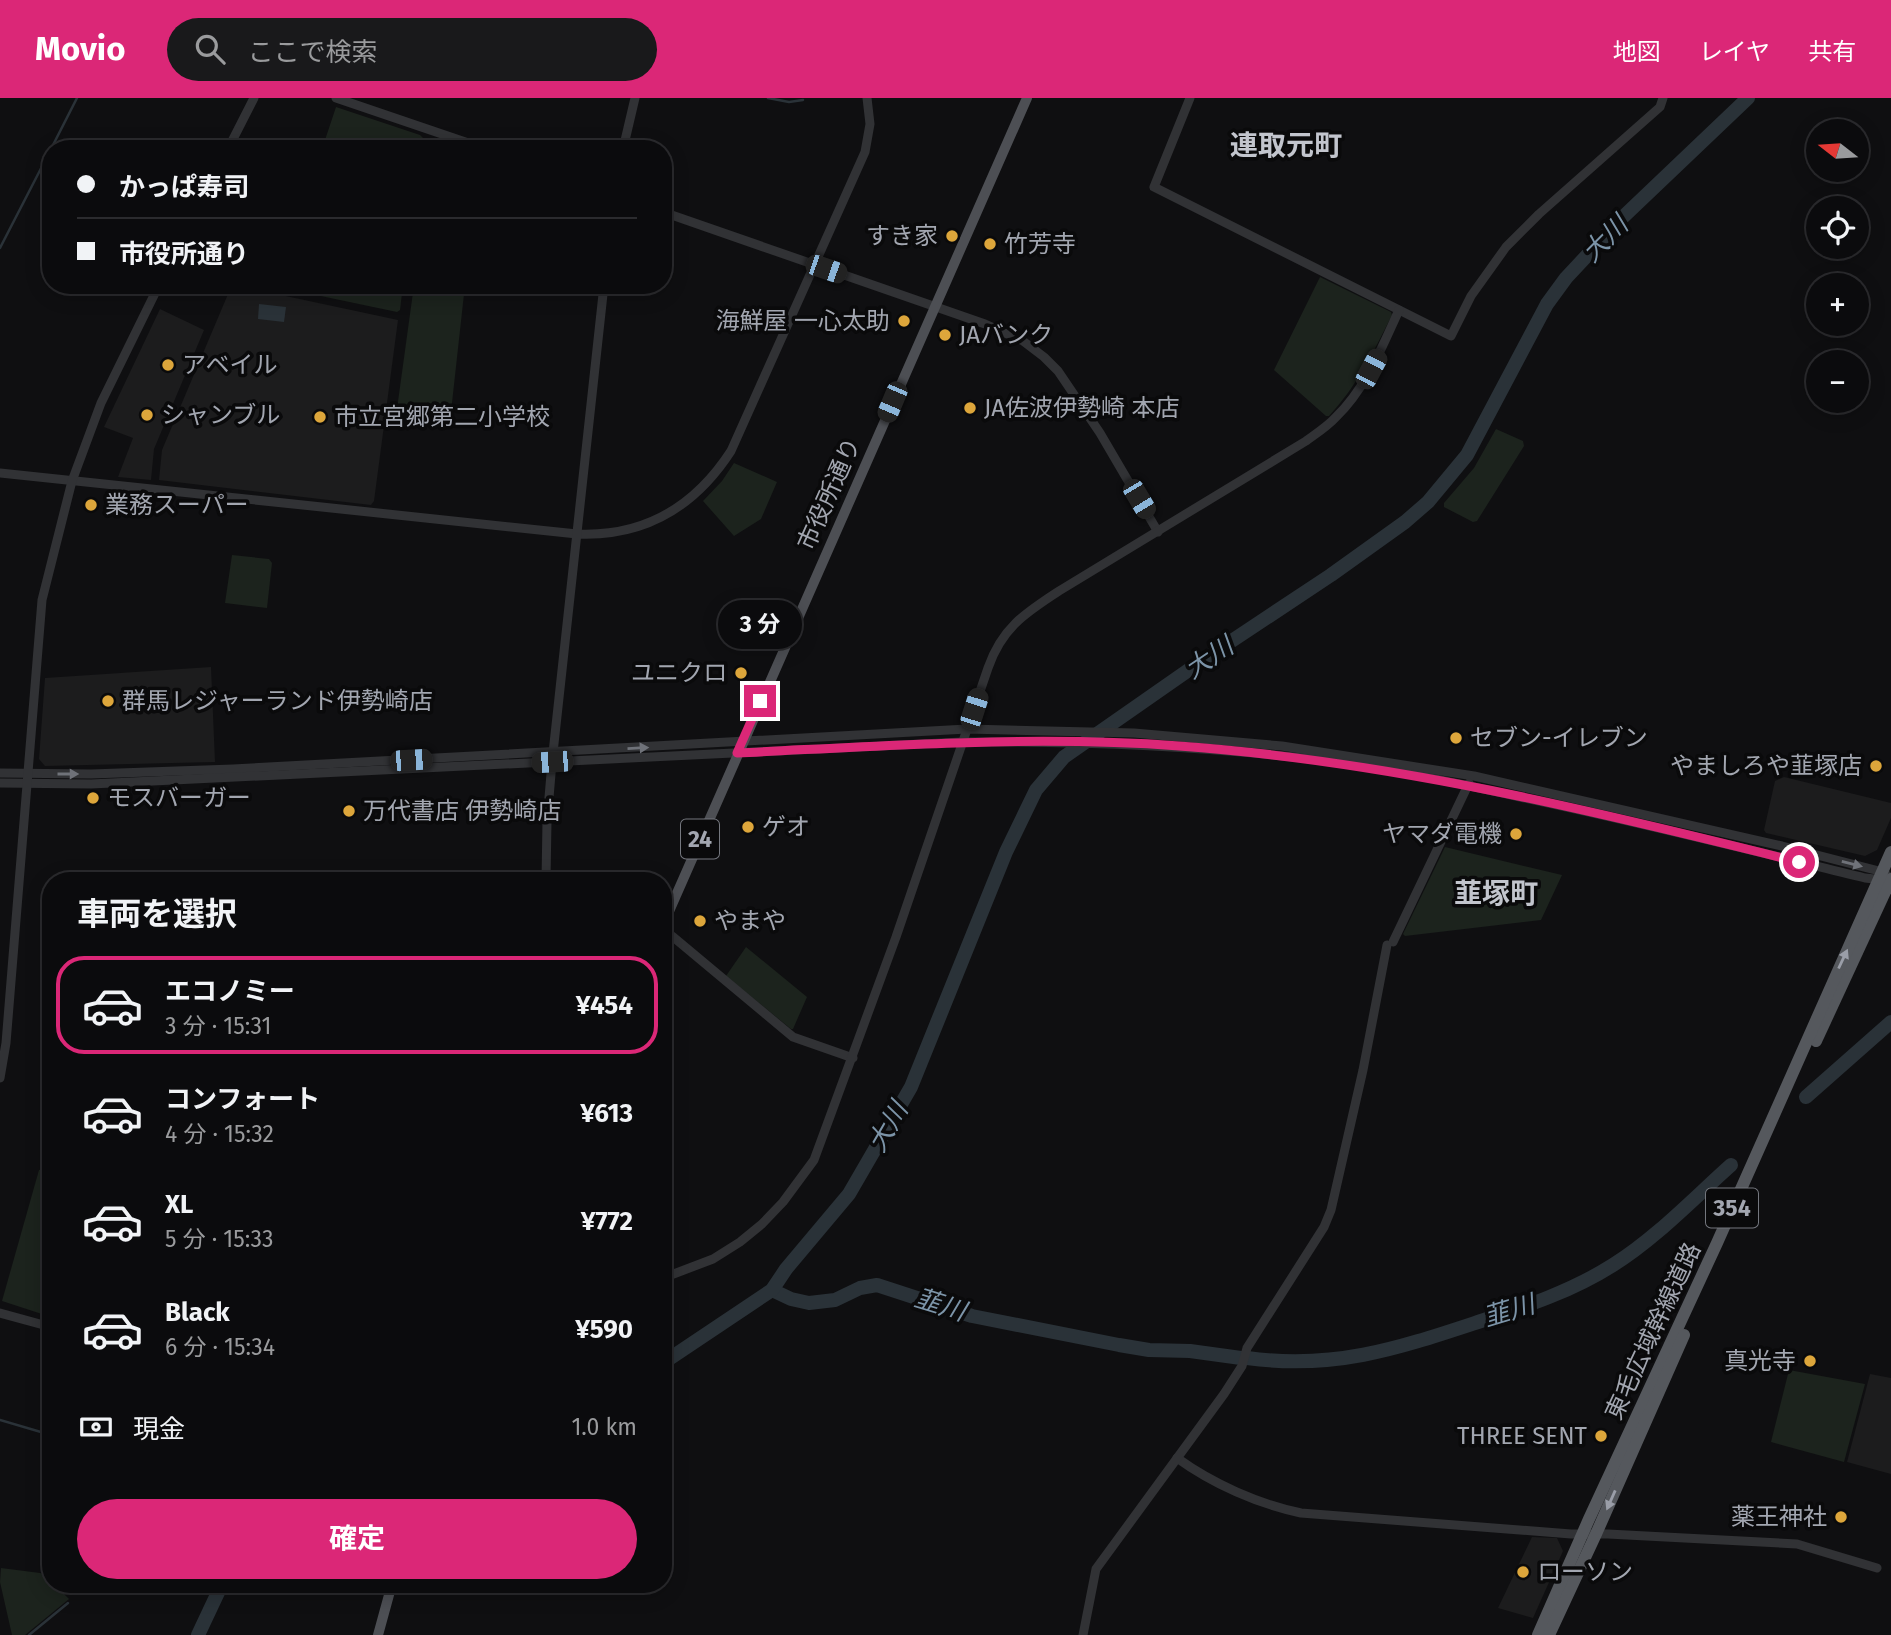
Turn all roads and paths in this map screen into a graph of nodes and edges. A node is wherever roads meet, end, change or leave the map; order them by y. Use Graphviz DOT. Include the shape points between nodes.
graph roads {
  1 [pos="254,98"];
  2 [pos="336,98"];
  3 [pos="635,98"];
  4 [pos="867,98"];
  5 [pos="1027,98"];
  6 [pos="1190,98"];
  7 [pos="1663,98"];
  8 [pos="233,140"];
  9 [pos="460,140"];
  10 [pos="625,140"];
  11 [pos="672,215"];
  12 [pos="815,265"];
  13 [pos="155,294"];
  14 [pos="603,294"];
  15 [pos="935,306"];
  16 [pos="1399,310"];
  17 [pos="0,473"];
  18 [pos="72,481"];
  19 [pos="1158,532"];
  20 [pos="577,534"];
  21 [pos="967,729"];
  22 [pos="742,742"];
  23 [pos="962,743"];
  24 [pos="737,753"];
  25 [pos="552,757"];
  26 [pos="0,773"];
  27 [pos="27,774"];
  28 [pos="1474,776"];
  29 [pos="0,783"];
  30 [pos="27,785"];
  31 [pos="1468,786"];
  32 [pos="1891,852"];
  33 [pos="546,872"];
  34 [pos="1887,877"];
  35 [pos="672,904"];
  36 [pos="672,939"];
  37 [pos="853,1058"];
  38 [pos="0,1078"];
  39 [pos="672,1275"];
  40 [pos="0,1313"];
  41 [pos="42,1325"];
  42 [pos="1177,1458"];
  43 [pos="1582,1534"];
  44 [pos="1596,1534"];
  45 [pos="1877,1568"];
  46 [pos="390,1593"];
  47 [pos="378,1635"];
  48 [pos="1083,1635"];
  49 [pos="1538,1635"];
  50 [pos="1549,1635"];
  1 -- 8 [label="street"];
  2 -- 9 [label="street"];
  3 -- 10 [label="street"];
  4 -- 12 [label="street" via="870,124 865,152"];
  5 -- 15 [label="main road, 市役所通り / 24"];
  6 -- 16 [label="street" via="1154,187"];
  7 -- 16 [label="street" via="1660,107 1506,247 1471,296 1451,336"];
  11 -- 12 [label="street"];
  12 -- 15 [label="street"];
  12 -- 20 [label="street" via="731,452 710,480 680,507 653,521 613,534"];
  13 -- 18 [label="street" via="101,403"];
  14 -- 20 [label="street"];
  15 -- 19 [label="street" via="1005,332 1045,357 1078,398"];
  15 -- 22 [label="main road, 市役所通り / 24"];
  16 -- 19 [label="street" via="1364,382 1337,417"];
  17 -- 18 [label="street"];
  18 -- 20 [label="street"];
  18 -- 27 [label="street" via="42,600"];
  19 -- 21 [label="street" via="1015,622 990,661"];
  20 -- 25 [label="street"];
  21 -- 22 [label="street"];
  21 -- 23 [label="street"];
  21 -- 28 [label="street" via="1111,732 1282,746"];
  22 -- 24 [label="main road, 市役所通り / 24"];
  25 -- 22 [label="street, one-way"];
  23 -- 24 [label="street"];
  23 -- 31 [label="street" via="1177,745 1346,764"];
  23 -- 37 [label="street"];
  24 -- 25 [label="street"];
  24 -- 35 [label="main road, 24"];
  27 -- 25 [label="street, one-way"];
  25 -- 30 [label="street"];
  25 -- 33 [label="street"];
  26 -- 27 [label="street"];
  27 -- 30 [label="street"];
  28 -- 31 [label="street"];
  28 -- 34 [label="street, one-way" via="1782,846"];
  29 -- 30 [label="street"];
  30 -- 38 [label="street"];
  31 -- 34 [label="street"];
  31 -- 42 [label="street" via="1390,943 1328,1218 1247,1348 1230,1385"];
  32 -- 34 [label="highway, 東毛広域幹線道路 / 354"];
  43 -- 34 [label="highway, 東毛広域幹線道路 / 354, one-way"];
  34 -- 44 [label="highway, 東毛広域幹線道路 / 354, one-way"];
  36 -- 37 [label="street" via="793,1037"];
  37 -- 39 [label="street" via="814,1160 783,1202 748,1236 713,1259"];
  40 -- 41 [label="street"];
  42 -- 43 [label="street" via="1249,1497 1301,1513"];
  42 -- 48 [label="street" via="1096,1569"];
  43 -- 44 [label="street"];
  43 -- 49 [label="highway, 東毛広域幹線道路 / 354"];
  44 -- 45 [label="street" via="1797,1544"];
  44 -- 50 [label="highway, 東毛広域幹線道路 / 354"];
  46 -- 47 [label="main road"];
}
